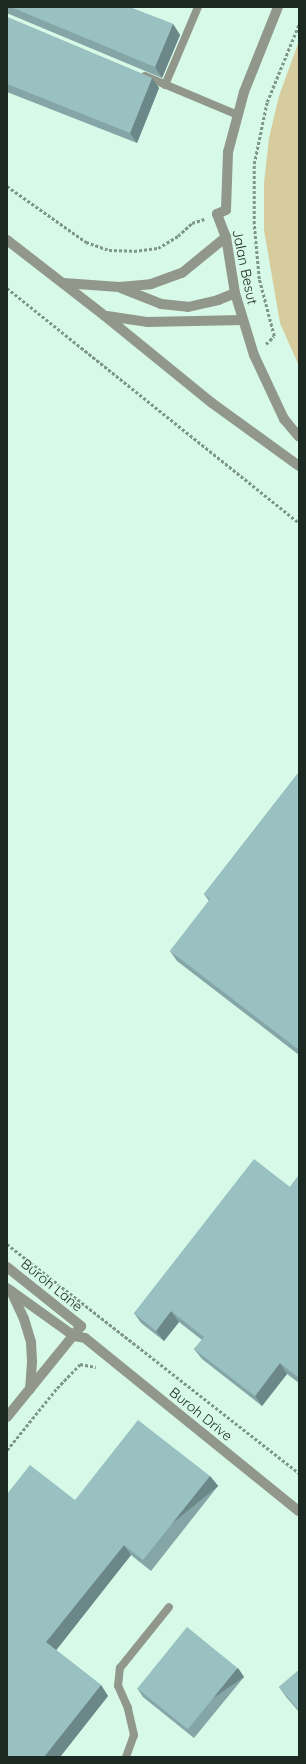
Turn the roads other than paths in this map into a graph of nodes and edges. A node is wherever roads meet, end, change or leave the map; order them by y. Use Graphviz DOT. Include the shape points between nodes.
graph roads {
  1 [pos="198,7"];
  2 [pos="278,7"];
  3 [pos="136,73"];
  4 [pos="165,85"];
  5 [pos="238,115"];
  6 [pos="226,238"];
  7 [pos="7,240"];
  8 [pos="64,283"];
  9 [pos="119,287"];
  10 [pos="235,293"];
  11 [pos="105,316"];
  12 [pos="242,320"];
  13 [pos="299,437"];
  14 [pos="299,466"];
  15 [pos="7,1267"];
  16 [pos="9,1289"];
  17 [pos="81,1326"];
  18 [pos="74,1336"];
  19 [pos="85,1338"];
  20 [pos="30,1389"];
  21 [pos="7,1417"];
  22 [pos="299,1511"];
  23 [pos="169,1607"];
  24 [pos="126,1757"];
  1 -- 4 [label="lane"];
  2 -- 5 [label="street, Jalan Besut" via="244,92"];
  3 -- 4 [label="lane"];
  4 -- 5 [label="lane"];
  5 -- 6 [label="street, Jalan Besut" via="228,152 226,210 217,214"];
  6 -- 9 [label="street" via="182,273 151,284"];
  6 -- 10 [label="street, Jalan Besut"];
  7 -- 8 [label="street"];
  8 -- 9 [label="street"];
  8 -- 11 [label="street"];
  9 -- 10 [label="street" via="161,304 188,306 218,300"];
  10 -- 12 [label="street, Jalan Besut"];
  11 -- 12 [label="street" via="147,322"];
  11 -- 14 [label="street" via="212,403"];
  12 -- 13 [label="street, Jalan Besut" via="254,355 284,419"];
  15 -- 17 [label="street, Buroh Lane"];
  16 -- 18 [label="street, Buroh Drive"];
  16 -- 20 [label="street" via="24,1319 31,1342"];
  17 -- 18 [label="street, Buroh Lane"];
  17 -- 19 [label="street"];
  18 -- 19 [label="street, Buroh Drive"];
  18 -- 20 [label="street, Buroh Lane"];
  19 -- 22 [label="street, Buroh Drive"];
  20 -- 21 [label="street, Buroh Lane"];
  23 -- 24 [label="lane" via="120,1668 118,1686 128,1708 134,1735"];
}
